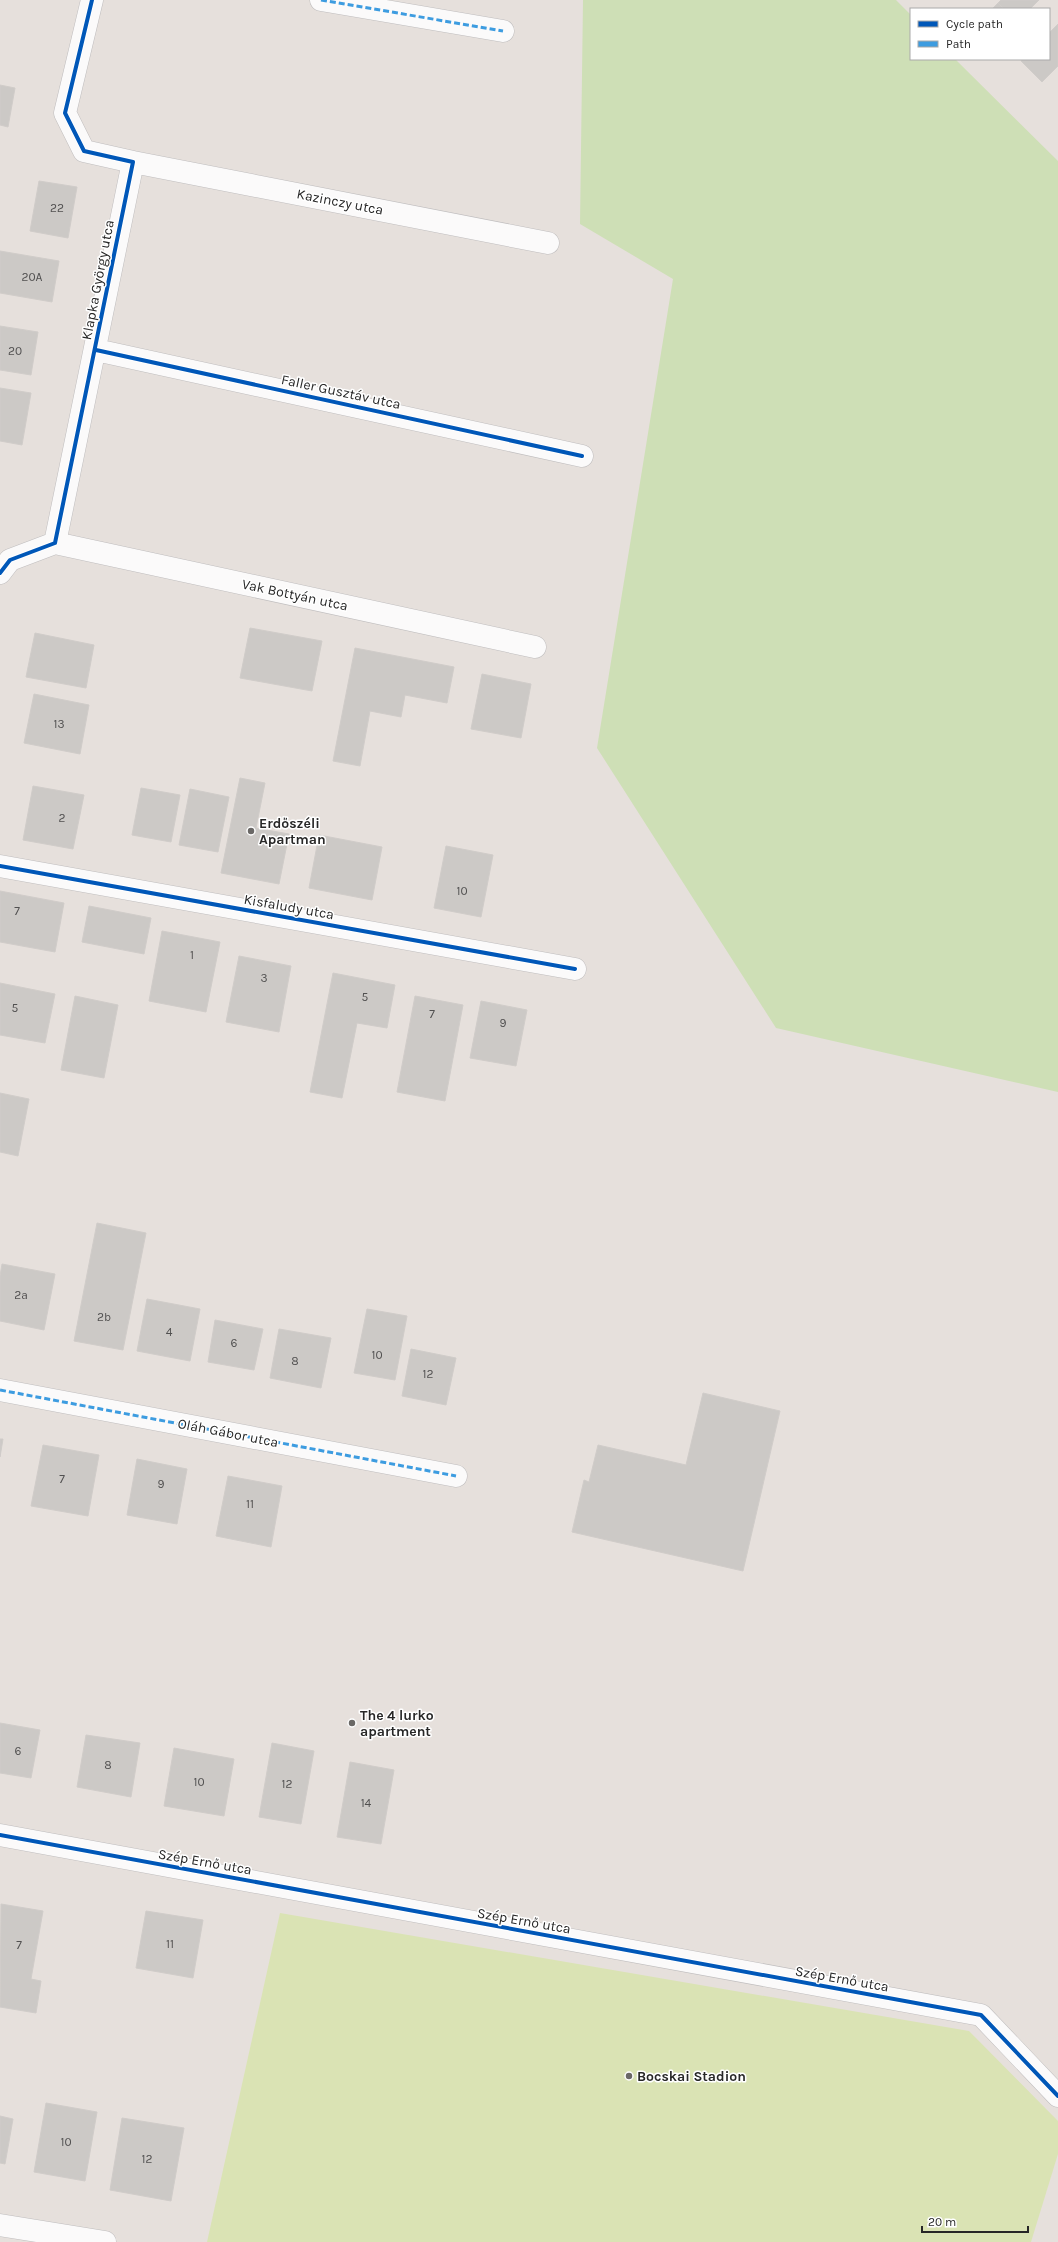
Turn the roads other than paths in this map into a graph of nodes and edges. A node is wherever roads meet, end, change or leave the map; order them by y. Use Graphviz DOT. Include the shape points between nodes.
graph roads {
  1 [pos="92,0"];
  2 [pos="321,0"];
  3 [pos="503,30"];
  4 [pos="133,162"];
  5 [pos="548,243"];
  6 [pos="96,350"];
  7 [pos="582,456"];
  8 [pos="55,543"];
  9 [pos="0,573"];
  10 [pos="535,647"];
  11 [pos="0,866"];
  12 [pos="574,969"];
  13 [pos="0,1390"];
  14 [pos="456,1476"];
  15 [pos="0,1835"];
  16 [pos="1058,2096"];
  17 [pos="0,2225"];
  18 [pos="105,2242"];
  1 -- 4 [label="street" via="65,113 84,151"];
  2 -- 3 [label="street"];
  4 -- 5 [label="street, Kazinczy utca"];
  4 -- 6 [label="street, Klapka György utca"];
  6 -- 7 [label="street, Faller Gusztáv utca"];
  6 -- 8 [label="street, Klapka György utca"];
  8 -- 9 [label="street" via="10,560"];
  8 -- 10 [label="street, Vak Bottyán utca"];
  11 -- 12 [label="street, Kisfaludy utca"];
  13 -- 14 [label="street, Oláh Gábor utca"];
  15 -- 16 [label="street, Szép Ernő utca" via="981,2015"];
  17 -- 18 [label="street"];
}
